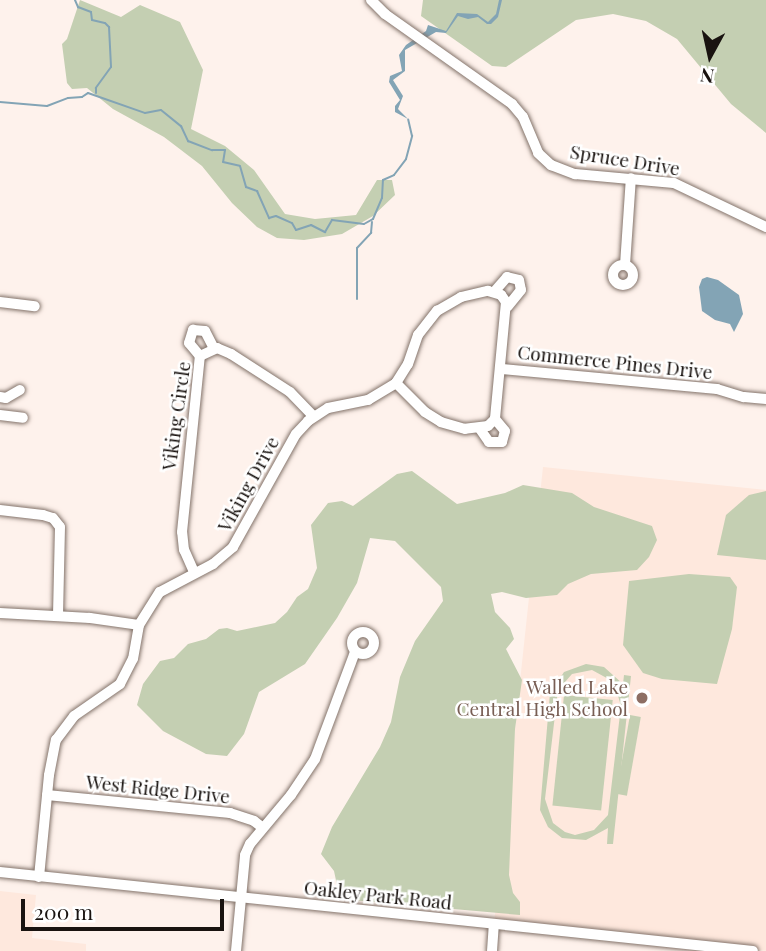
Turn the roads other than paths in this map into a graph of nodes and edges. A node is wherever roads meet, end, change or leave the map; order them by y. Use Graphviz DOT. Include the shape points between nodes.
graph roads {
  1 [pos="371,0"];
  2 [pos="631,178"];
  3 [pos="766,228"];
  4 [pos="625,265"];
  5 [pos="494,292"];
  6 [pos="0,302"];
  7 [pos="35,306"];
  8 [pos="508,306"];
  9 [pos="214,349"];
  10 [pos="201,356"];
  11 [pos="502,369"];
  12 [pos="396,383"];
  13 [pos="20,390"];
  14 [pos="0,397"];
  15 [pos="766,399"];
  16 [pos="0,415"];
  17 [pos="313,416"];
  18 [pos="23,418"];
  19 [pos="495,419"];
  20 [pos="481,429"];
  21 [pos="0,510"];
  22 [pos="194,572"];
  23 [pos="0,613"];
  24 [pos="58,615"];
  25 [pos="139,625"];
  26 [pos="355,652"];
  27 [pos="47,795"];
  28 [pos="263,828"];
  29 [pos="0,872"];
  30 [pos="39,877"];
  31 [pos="240,898"];
  32 [pos="494,925"];
  33 [pos="236,951"];
  34 [pos="492,951"];
  35 [pos="753,951"];
  1 -- 2 [label="street, Spruce Drive" via="512,104 548,163 572,173"];
  2 -- 3 [label="street, Spruce Drive" via="682,186"];
  2 -- 4 [label="street"];
  5 -- 8 [label="street"];
  5 -- 8 [label="street" via="507,277 519,280 521,290"];
  5 -- 12 [label="street" via="461,297 437,311 418,335"];
  6 -- 7 [label="street"];
  8 -- 11 [label="street"];
  9 -- 10 [label="street, Viking Circle"];
  9 -- 10 [label="street" via="205,331 193,330 189,342"];
  9 -- 17 [label="street, Viking Circle" via="231,354 280,386"];
  10 -- 22 [label="street, Viking Circle" via="182,532 183,548"];
  11 -- 15 [label="street, Commerce Pines Drive" via="717,389"];
  11 -- 19 [label="street"];
  12 -- 17 [label="street" via="368,400 337,405"];
  12 -- 20 [label="street" via="432,418 458,428"];
  13 -- 14 [label="street"];
  16 -- 18 [label="street"];
  17 -- 22 [label="street, Viking Drive" via="296,434 237,542 221,558"];
  19 -- 20 [label="street"];
  19 -- 20 [label="street" via="505,431 502,442 489,442"];
  21 -- 24 [label="street" via="43,514 60,527"];
  22 -- 25 [label="street, Viking Drive" via="160,592"];
  23 -- 24 [label="street"];
  24 -- 25 [label="street"];
  25 -- 27 [label="street, Viking Drive" via="133,659 120,684 74,716 59,733 51,754"];
  26 -- 28 [label="street" via="314,760"];
  27 -- 28 [label="street, West Ridge Drive" via="230,813"];
  27 -- 30 [label="street, Viking Drive"];
  28 -- 31 [label="street" via="245,855"];
  29 -- 30 [label="street, Oakley Park Road"];
  30 -- 31 [label="street, Oakley Park Road"];
  31 -- 32 [label="street, Oakley Park Road"];
  31 -- 33 [label="street"];
  32 -- 34 [label="street"];
  32 -- 35 [label="street, Oakley Park Road"];
}
